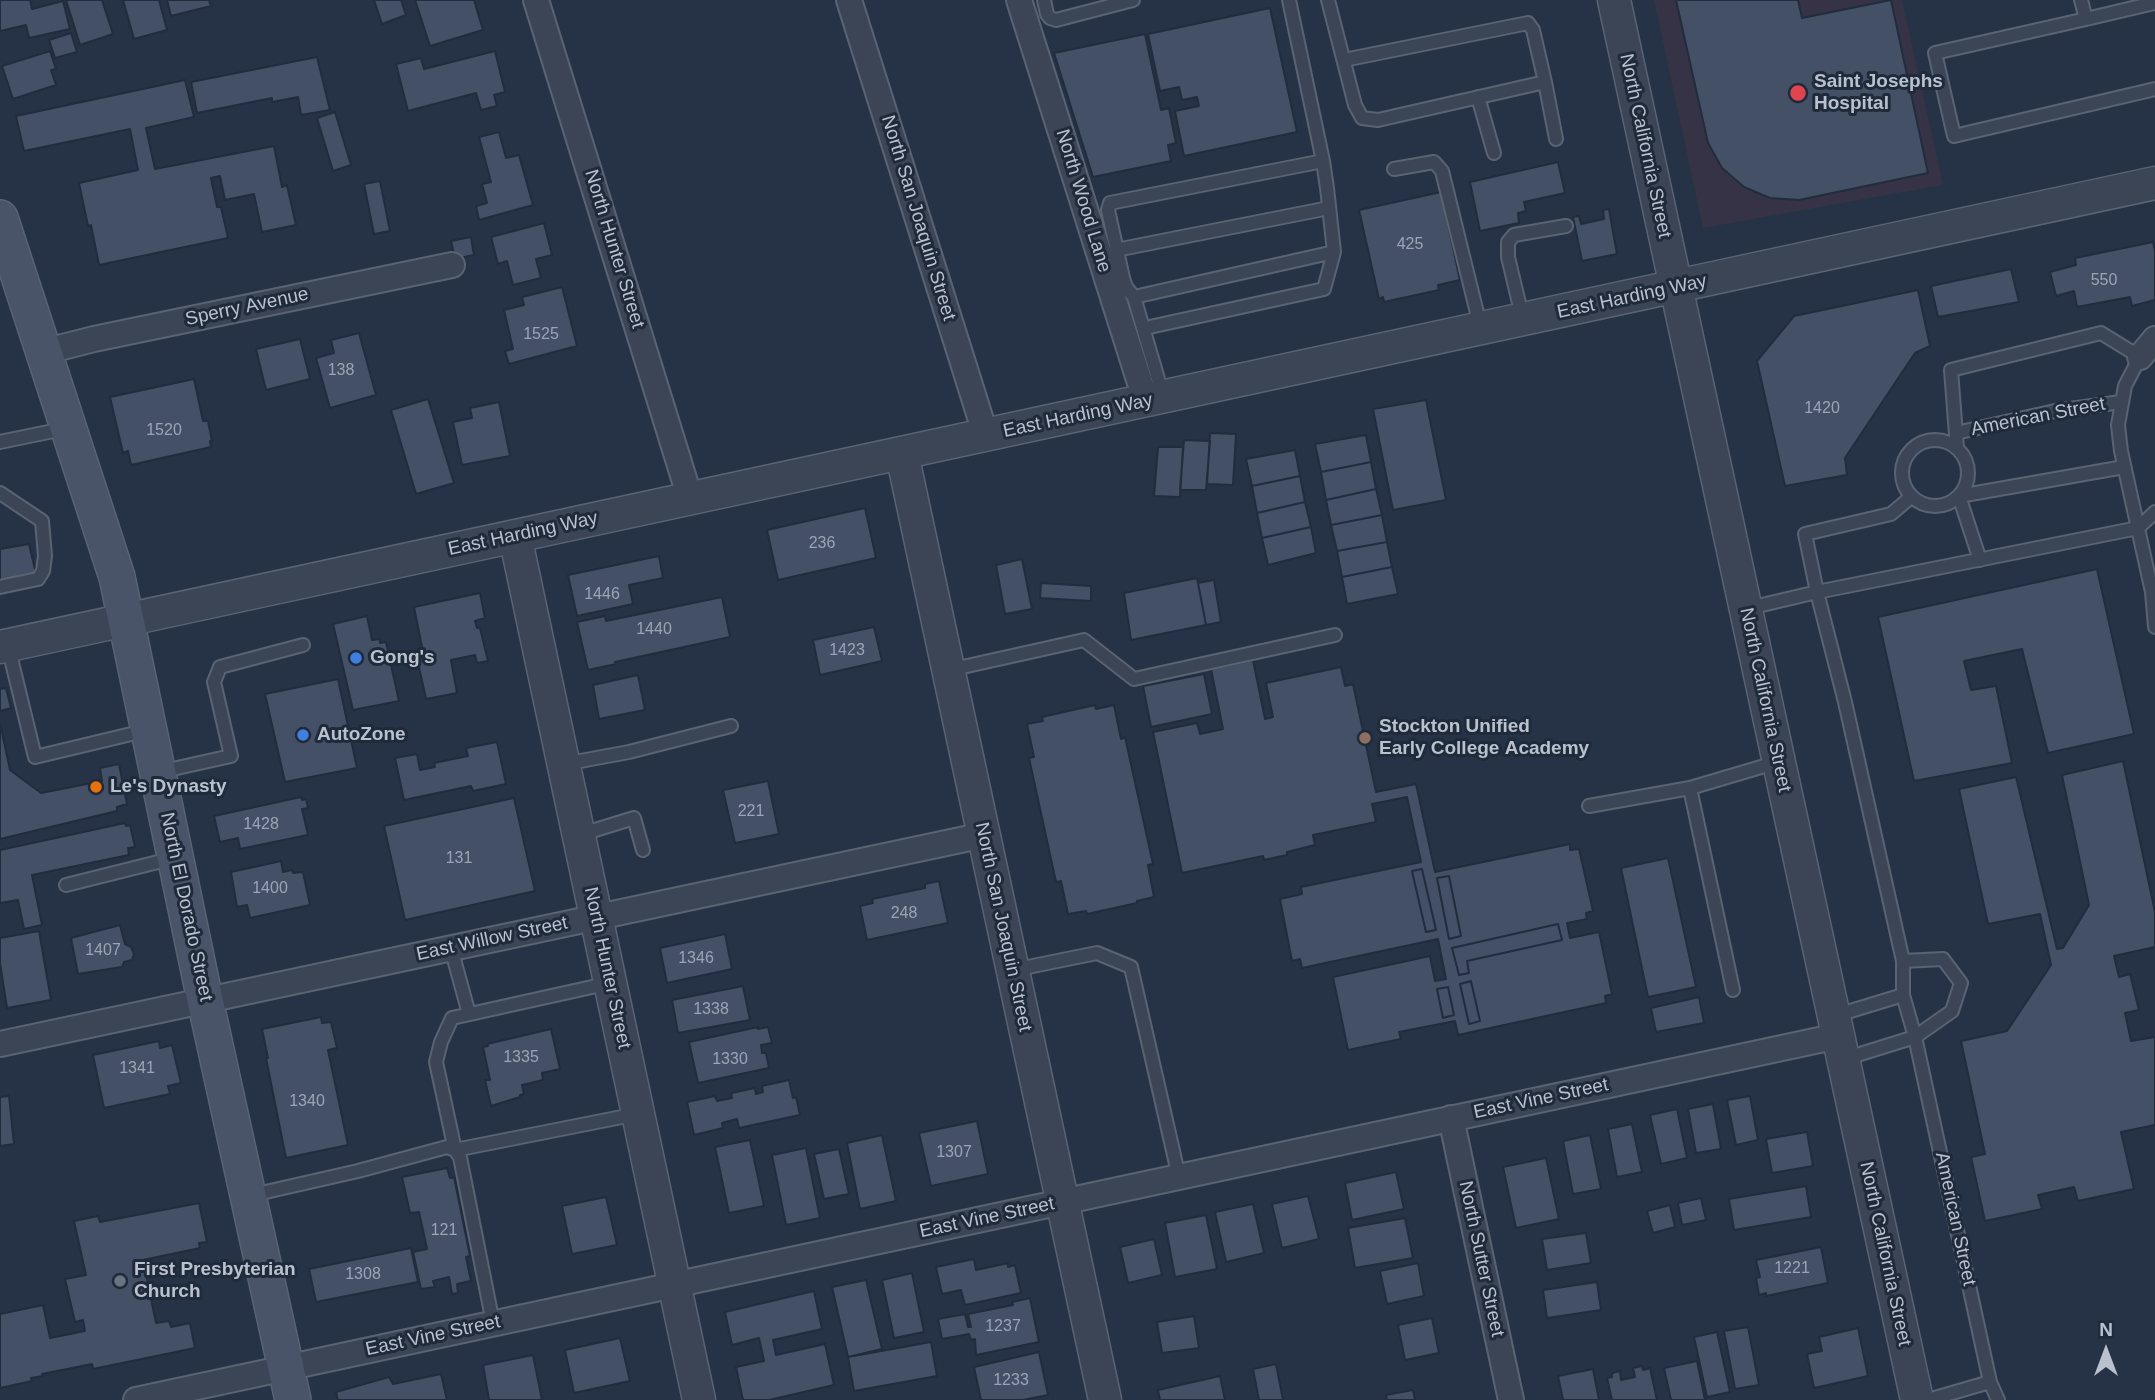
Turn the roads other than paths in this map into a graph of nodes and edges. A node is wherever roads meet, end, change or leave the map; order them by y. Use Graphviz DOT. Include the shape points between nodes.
graph roads {
  1 [pos="536,0"];
  2 [pos="849,0"];
  3 [pos="1019,0"];
  4 [pos="1044,0"];
  5 [pos="1133,0"];
  6 [pos="1289,0"];
  7 [pos="1328,0"];
  8 [pos="1614,0"];
  9 [pos="2081,0"];
  10 [pos="2154,4"];
  11 [pos="2086,19"];
  12 [pos="1343,60"];
  13 [pos="1545,82"];
  14 [pos="2155,89"];
  15 [pos="1478,97"];
  16 [pos="1556,138"];
  17 [pos="1494,153"];
  18 [pos="1323,161"];
  19 [pos="1394,169"];
  20 [pos="2155,183"];
  21 [pos="1329,208"];
  22 [pos="1566,226"];
  23 [pos="3,238"];
  24 [pos="1116,250"];
  25 [pos="1334,252"];
  26 [pos="452,265"];
  27 [pos="1675,287"];
  28 [pos="1134,297"];
  29 [pos="1523,320"];
  30 [pos="1144,328"];
  31 [pos="1481,329"];
  32 [pos="2148,348"];
  33 [pos="43,352"];
  34 [pos="1155,400"];
  35 [pos="2121,402"];
  36 [pos="68,427"];
  37 [pos="1956,433"];
  38 [pos="986,436"];
  39 [pos="0,442"];
  40 [pos="1957,448"];
  41 [pos="902,454"];
  42 [pos="2124,467"];
  43 [pos="0,493"];
  44 [pos="1911,496"];
  45 [pos="1959,496"];
  46 [pos="690,498"];
  47 [pos="2155,512"];
  48 [pos="2138,528"];
  49 [pos="515,536"];
  50 [pos="1980,560"];
  51 [pos="0,587"];
  52 [pos="1817,592"];
  53 [pos="1745,609"];
  54 [pos="127,621"];
  55 [pos="2154,622"];
  56 [pos="1335,635"];
  57 [pos="303,645"];
  58 [pos="4,647"];
  59 [pos="948,670"];
  60 [pos="731,726"];
  61 [pos="149,730"];
  62 [pos="1779,761"];
  63 [pos="564,764"];
  64 [pos="158,772"];
  65 [pos="1690,789"];
  66 [pos="1589,806"];
  67 [pos="579,835"];
  68 [pos="984,835"];
  69 [pos="643,850"];
  70 [pos="176,858"];
  71 [pos="66,885"];
  72 [pos="596,917"];
  73 [pos="451,948"];
  74 [pos="1903,961"];
  75 [pos="1013,970"];
  76 [pos="610,983"];
  77 [pos="1732,990"];
  78 [pos="1903,995"];
  79 [pos="205,1000"];
  80 [pos="469,1014"];
  81 [pos="1839,1037"];
  82 [pos="1915,1037"];
  83 [pos="0,1044"];
  84 [pos="638,1114"];
  85 [pos="1451,1118"];
  86 [pos="455,1150"];
  87 [pos="1179,1177"];
  88 [pos="248,1196"];
  89 [pos="1063,1202"];
  90 [pos="674,1285"];
  91 [pos="493,1324"];
  92 [pos="1990,1382"];
  93 [pos="290,1384"];
  94 [pos="136,1400"];
  95 [pos="699,1400"];
  96 [pos="1105,1400"];
  97 [pos="1511,1400"];
  98 [pos="1917,1400"];
  99 [pos="1928,1400"];
  100 [pos="1998,1400"];
  1 -- 46 [label="street, North Hunter Street"];
  2 -- 38 [label="street, North San Joaquin Street"];
  3 -- 34 [label="street, North Wood Lane"];
  4 -- 5 [label="lane" via="1047,14 1056,20"];
  6 -- 18 [label="lane"];
  7 -- 12 [label="lane"];
  8 -- 27 [label="street, North California Street"];
  9 -- 11 [label="lane"];
  10 -- 11 [label="lane"];
  11 -- 14 [label="lane" via="1936,53 1954,135"];
  12 -- 13 [label="lane" via="1528,23"];
  12 -- 15 [label="lane" via="1354,105 1362,118 1378,120"];
  13 -- 15 [label="lane"];
  13 -- 16 [label="lane"];
  15 -- 17 [label="lane"];
  18 -- 21 [label="lane"];
  18 -- 24 [label="lane" via="1110,203"];
  19 -- 31 [label="lane" via="1434,162 1442,171"];
  20 -- 27 [label="street, East Harding Way"];
  21 -- 24 [label="lane"];
  21 -- 25 [label="lane"];
  22 -- 29 [label="lane" via="1514,235 1508,242"];
  23 -- 33 [label="main road, North El Dorado Street"];
  24 -- 28 [label="lane" via="1126,287"];
  25 -- 28 [label="lane"];
  25 -- 30 [label="lane" via="1324,289"];
  26 -- 33 [label="street, Sperry Avenue"];
  27 -- 29 [label="street, East Harding Way"];
  27 -- 53 [label="street, North California Street"];
  28 -- 30 [label="lane"];
  29 -- 31 [label="street, East Harding Way"];
  30 -- 34 [label="lane"];
  31 -- 34 [label="street, East Harding Way"];
  32 -- 35 [label="lane, American Street" via="2125,386"];
  32 -- 37 [label="lane" via="2101,333 1951,370"];
  33 -- 36 [label="main road, North El Dorado Street"];
  34 -- 38 [label="street, East Harding Way"];
  35 -- 37 [label="lane, American Street"];
  35 -- 42 [label="lane, American Street" via="2118,425"];
  36 -- 39 [label="lane"];
  36 -- 54 [label="main road, North El Dorado Street"];
  37 -- 40 [label="lane"];
  38 -- 41 [label="street, East Harding Way"];
  40 -- 44 [label="lane" via="1936,439 1924,441 1906,455 1901,478"];
  40 -- 45 [label="lane" via="1964,456 1968,477"];
  41 -- 46 [label="street, East Harding Way"];
  41 -- 59 [label="street, North San Joaquin Street"];
  42 -- 45 [label="lane"];
  42 -- 48 [label="lane, American Street"];
  43 -- 51 [label="lane" via="42,521 45,556 38,579"];
  44 -- 45 [label="lane" via="1930,506 1950,503"];
  44 -- 52 [label="lane, American Street" via="1891,514 1805,534"];
  45 -- 50 [label="lane"];
  46 -- 49 [label="street, East Harding Way"];
  47 -- 48 [label="lane"];
  48 -- 50 [label="lane"];
  48 -- 55 [label="lane, American Street"];
  49 -- 54 [label="street, East Harding Way"];
  49 -- 63 [label="street, North Hunter Street"];
  50 -- 52 [label="lane"];
  52 -- 53 [label="lane"];
  52 -- 74 [label="lane, American Street"];
  53 -- 62 [label="street, North California Street"];
  54 -- 58 [label="street, East Harding Way"];
  54 -- 61 [label="main road, North El Dorado Street"];
  56 -- 59 [label="lane" via="1133,679 1084,640"];
  57 -- 64 [label="lane" via="220,667 214,682 231,756"];
  58 -- 61 [label="lane" via="35,757"];
  59 -- 68 [label="street, North San Joaquin Street"];
  60 -- 63 [label="lane"];
  61 -- 64 [label="main road, North El Dorado Street"];
  62 -- 65 [label="lane"];
  62 -- 81 [label="street, North California Street"];
  63 -- 67 [label="street, North Hunter Street"];
  64 -- 70 [label="main road, North El Dorado Street"];
  65 -- 66 [label="lane"];
  65 -- 77 [label="lane"];
  67 -- 69 [label="lane" via="634,818"];
  67 -- 72 [label="street, North Hunter Street"];
  68 -- 72 [label="street, East Willow Street"];
  68 -- 75 [label="street, North San Joaquin Street"];
  70 -- 71 [label="lane"];
  70 -- 79 [label="main road, North El Dorado Street"];
  72 -- 73 [label="street, East Willow Street"];
  72 -- 76 [label="street, North Hunter Street"];
  73 -- 79 [label="street, East Willow Street"];
  73 -- 80 [label="lane"];
  74 -- 78 [label="lane, American Street"];
  74 -- 82 [label="lane" via="1944,959 1961,983 1952,1011"];
  75 -- 87 [label="lane" via="1097,953 1131,967"];
  75 -- 89 [label="street, North San Joaquin Street"];
  76 -- 80 [label="lane"];
  76 -- 84 [label="street, North Hunter Street"];
  78 -- 81 [label="lane"];
  78 -- 82 [label="lane, American Street"];
  79 -- 83 [label="street, East Willow Street"];
  79 -- 88 [label="main road, North El Dorado Street"];
  80 -- 86 [label="lane" via="452,1018 436,1062"];
  81 -- 82 [label="lane"];
  81 -- 85 [label="street, East Vine Street"];
  81 -- 98 [label="street, North California Street"];
  82 -- 92 [label="lane, American Street"];
  84 -- 86 [label="lane"];
  84 -- 90 [label="street, North Hunter Street"];
  85 -- 87 [label="street, East Vine Street"];
  85 -- 97 [label="street, North Sutter Street"];
  86 -- 88 [label="lane" via="436,1149"];
  86 -- 91 [label="lane"];
  87 -- 89 [label="street, East Vine Street"];
  88 -- 93 [label="main road, North El Dorado Street"];
  89 -- 90 [label="street, East Vine Street"];
  89 -- 96 [label="street, North San Joaquin Street"];
  90 -- 91 [label="street, East Vine Street"];
  90 -- 95 [label="street, North Hunter Street"];
  91 -- 93 [label="street, East Vine Street"];
  92 -- 99 [label="lane"];
  92 -- 100 [label="lane, American Street"];
  93 -- 94 [label="street, East Vine Street"];
}
